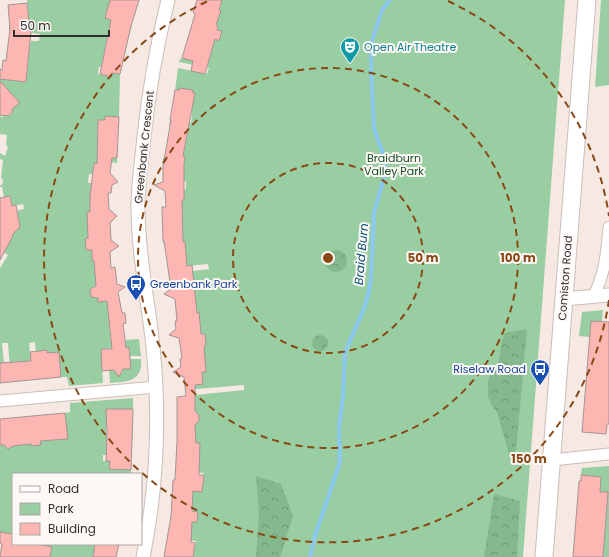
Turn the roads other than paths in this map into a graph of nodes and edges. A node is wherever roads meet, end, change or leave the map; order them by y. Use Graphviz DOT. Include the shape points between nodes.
graph roads {
  1 [pos="168,0"];
  2 [pos="587,0"];
  3 [pos="609,227"];
  4 [pos="609,295"];
  5 [pos="594,296"];
  6 [pos="564,299"];
  7 [pos="156,387"];
  8 [pos="0,401"];
  9 [pos="609,454"];
  10 [pos="552,460"];
  11 [pos="143,557"];
  12 [pos="544,557"];
  1 -- 7 [label="street, Greenbank Crescent" via="149,98 138,194 140,243"];
  2 -- 6 [label="main road, Comiston Road"];
  3 -- 5 [label="street" via="605,266"];
  4 -- 5 [label="street"];
  5 -- 6 [label="street"];
  6 -- 10 [label="main road, Comiston Road"];
  7 -- 8 [label="street"];
  7 -- 11 [label="street, Greenbank Crescent" via="154,475"];
  9 -- 10 [label="street"];
  10 -- 12 [label="main road, Comiston Road"];
}
